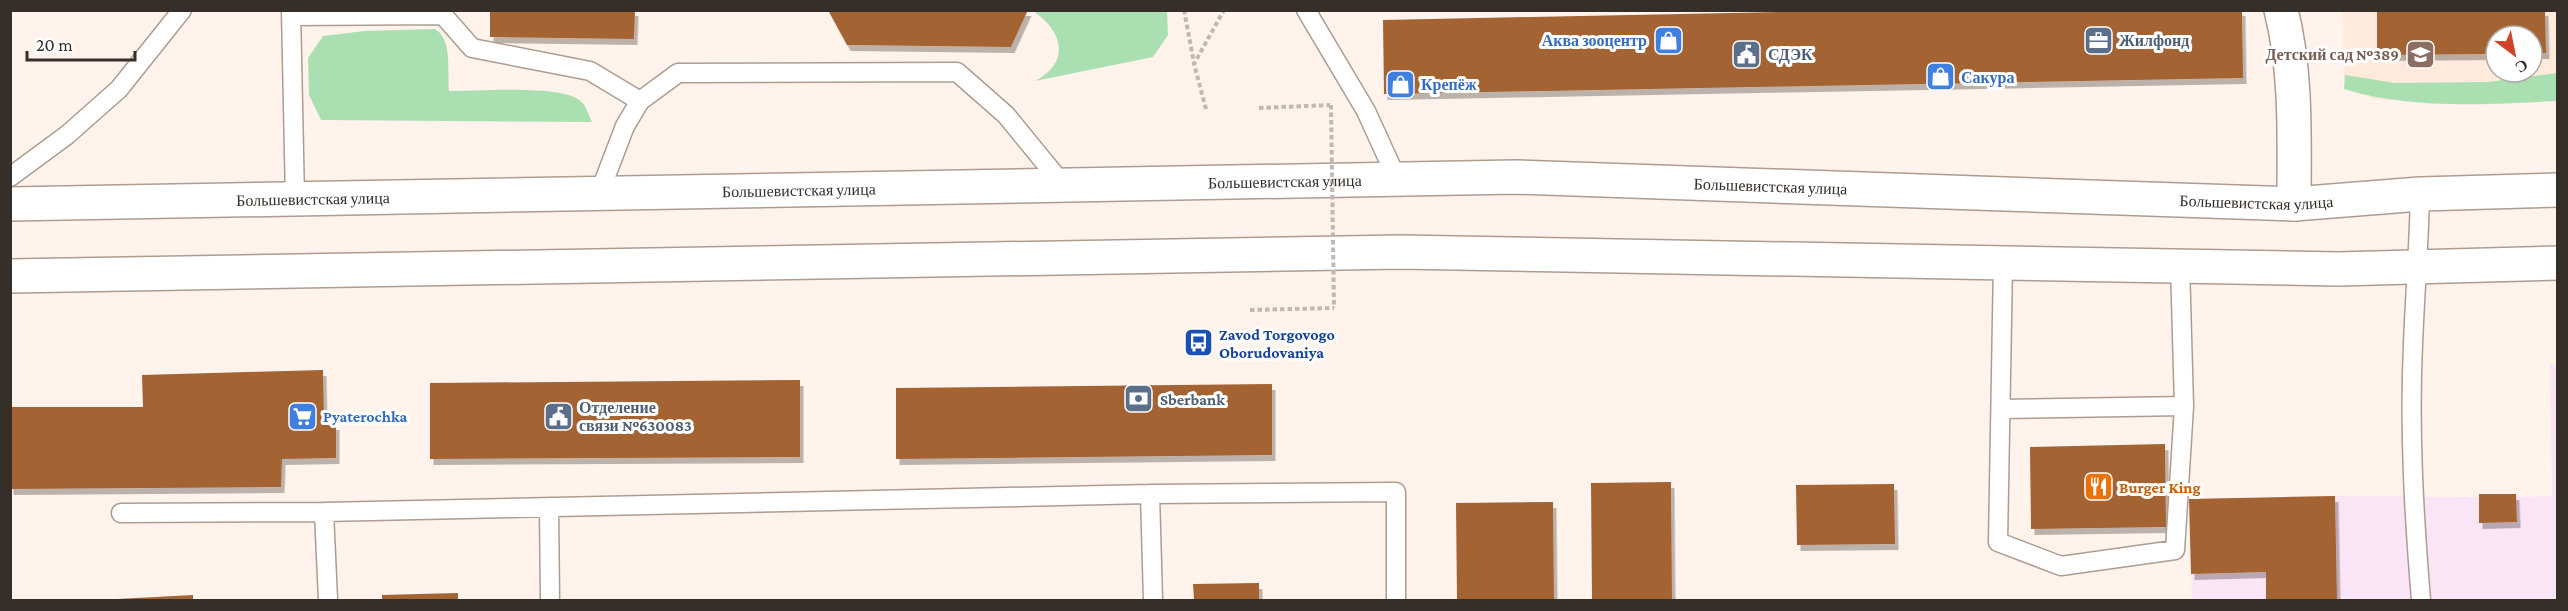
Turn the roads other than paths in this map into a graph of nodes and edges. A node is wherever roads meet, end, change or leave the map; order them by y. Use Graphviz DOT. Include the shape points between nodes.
graph roads {
  1 [pos="182,10"];
  2 [pos="1306,10"];
  3 [pos="2281,10"];
  4 [pos="291,14"];
  5 [pos="640,101"];
  6 [pos="10,177"];
  7 [pos="1397,179"];
  8 [pos="1064,186"];
  9 [pos="2558,190"];
  10 [pos="599,194"];
  11 [pos="2420,194"];
  12 [pos="295,200"];
  13 [pos="10,204"];
  14 [pos="2294,204"];
  15 [pos="2003,263"];
  16 [pos="2558,263"];
  17 [pos="2180,266"];
  18 [pos="2418,267"];
  19 [pos="10,276"];
  20 [pos="2184,406"];
  21 [pos="2001,409"];
  22 [pos="1150,494"];
  23 [pos="549,507"];
  24 [pos="324,512"];
  25 [pos="121,513"];
  26 [pos="328,600"];
  27 [pos="550,600"];
  28 [pos="1153,600"];
  29 [pos="1396,600"];
  30 [pos="2421,600"];
  1 -- 6 [label="lane" via="119,89 67,135"];
  2 -- 7 [label="lane" via="1366,111"];
  3 -- 14 [label="main road" via="2287,33 2294,128"];
  4 -- 5 [label="lane" via="442,15 472,48 590,71"];
  4 -- 12 [label="lane"];
  5 -- 8 [label="lane" via="678,73 957,72 1006,115"];
  5 -- 10 [label="lane" via="625,126"];
  7 -- 8 [label="main road, Большевистская улица"];
  7 -- 14 [label="main road, Большевистская улица" via="1515,177"];
  8 -- 10 [label="main road, Большевистская улица"];
  9 -- 11 [label="main road, Большевистская улица"];
  10 -- 12 [label="main road, Большевистская улица"];
  11 -- 14 [label="main road, Большевистская улица"];
  11 -- 18 [label="lane"];
  12 -- 13 [label="main road, Большевистская улица"];
  15 -- 17 [label="main road"];
  15 -- 19 [label="main road" via="1400,252"];
  15 -- 21 [label="lane"];
  16 -- 18 [label="main road"];
  17 -- 18 [label="main road"];
  17 -- 20 [label="lane"];
  18 -- 30 [label="lane" via="2413,345 2413,496"];
  20 -- 21 [label="lane"];
  20 -- 21 [label="lane" via="2175,550 2061,566 1998,542"];
  22 -- 23 [label="lane"];
  22 -- 28 [label="lane"];
  22 -- 29 [label="lane" via="1396,492"];
  23 -- 24 [label="lane"];
  23 -- 27 [label="lane"];
  24 -- 25 [label="lane"];
  24 -- 26 [label="lane"];
}
